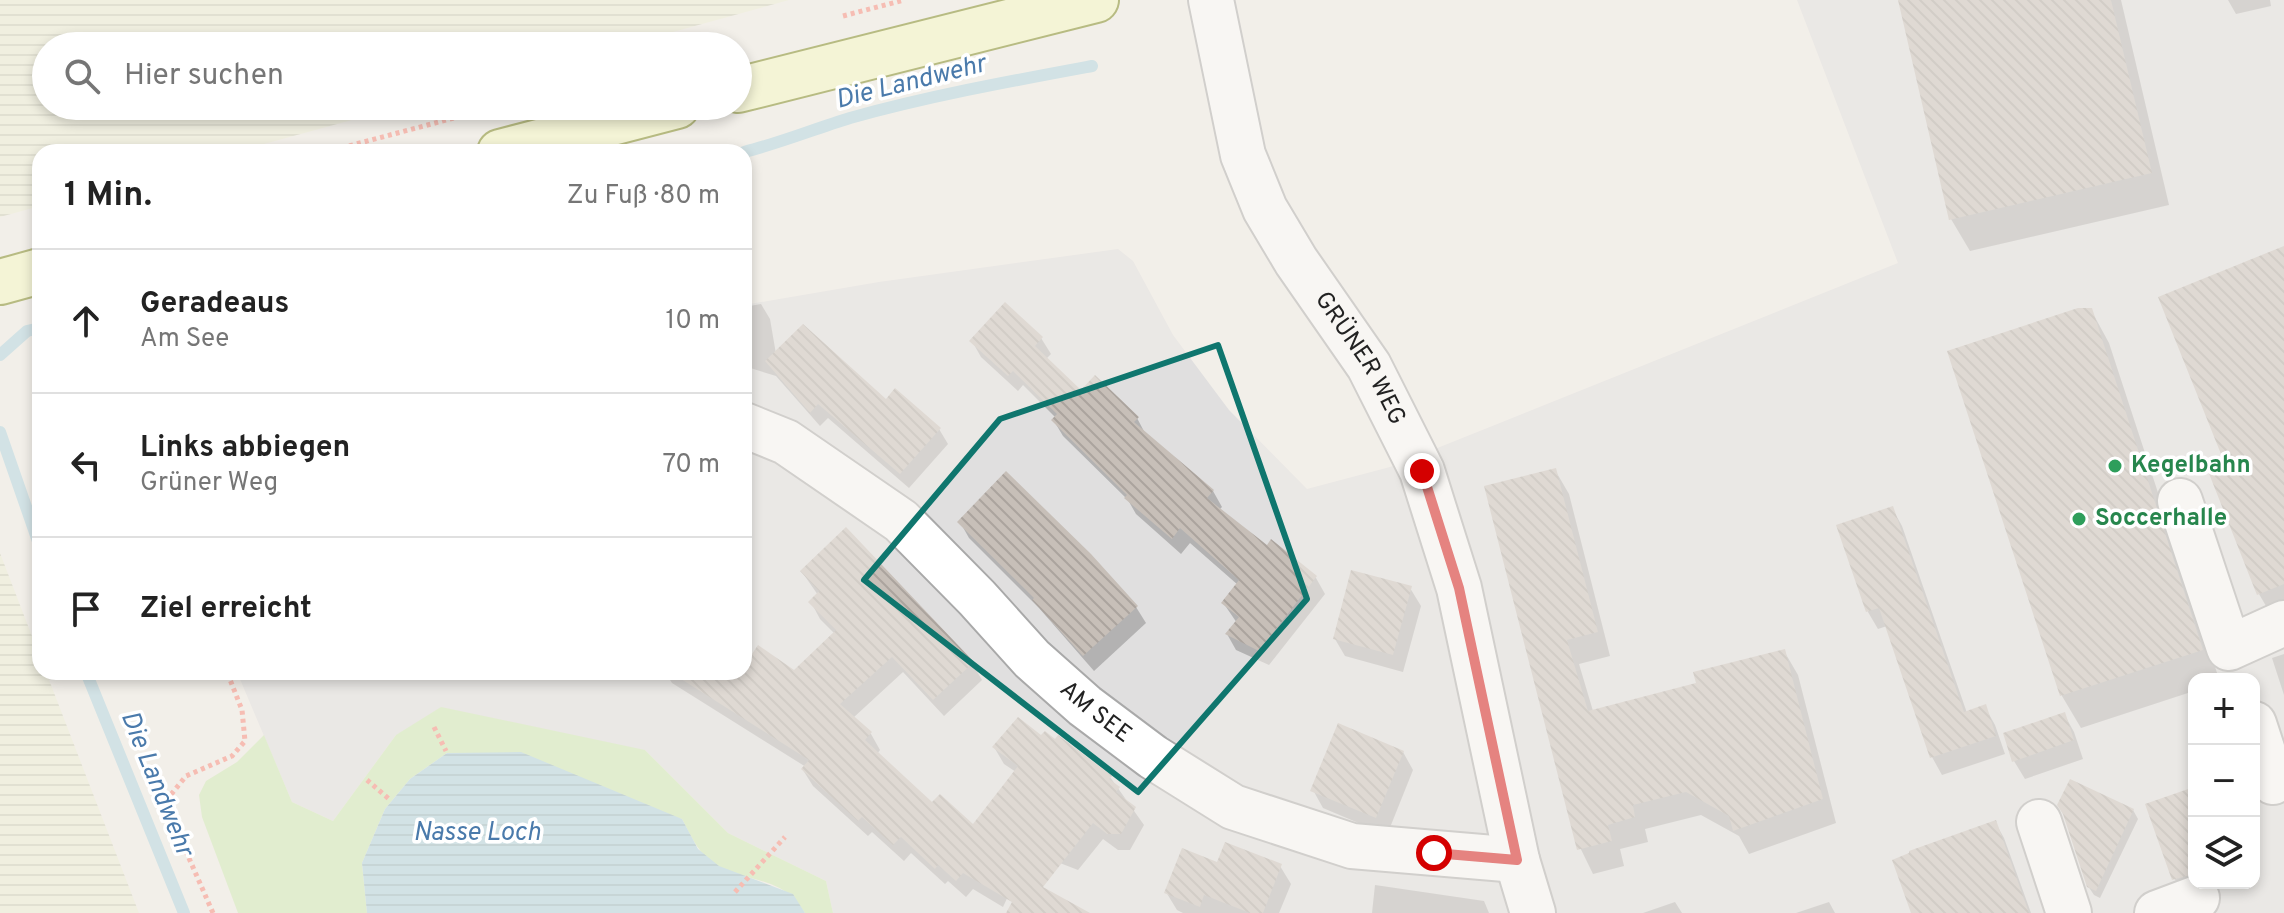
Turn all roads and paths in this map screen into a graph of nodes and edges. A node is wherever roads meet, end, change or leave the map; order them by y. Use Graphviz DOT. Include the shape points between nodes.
graph roads {
  1 [pos="1096,0"];
  2 [pos="1211,0"];
  3 [pos="752,86"];
  4 [pos="448,120"];
  5 [pos="623,120"];
  6 [pos="356,144"];
  7 [pos="531,144"];
  8 [pos="32,273"];
  9 [pos="0,282"];
  10 [pos="752,428"];
  11 [pos="2180,501"];
  12 [pos="2284,623"];
  13 [pos="2234,664"];
  14 [pos="230,680"];
  15 [pos="434,727"];
  16 [pos="2260,742"];
  17 [pos="446,751"];
  18 [pos="367,780"];
  19 [pos="2273,782"];
  20 [pos="389,799"];
  21 [pos="2039,822"];
  22 [pos="785,837"];
  23 [pos="1517,860"];
  24 [pos="735,892"];
  25 [pos="213,913"];
  26 [pos="1533,913"];
  27 [pos="2069,913"];
  1 -- 3 [label="main road"];
  2 -- 23 [label="street, GRÜNER WEG" via="1243,155 1265,209 1369,366 1422,471 1459,588"];
  4 -- 6 [label="path"];
  5 -- 7 [label="main road"];
  8 -- 9 [label="main road"];
  10 -- 23 [label="street, AM SEE" via="786,442 901,521 1032,659 1085,706 1233,807 1352,846"];
  11 -- 13 [label="street"];
  12 -- 13 [label="street"];
  14 -- 25 [label="path" via="242,710 245,741 232,756 186,776 169,797 174,824"];
  15 -- 17 [label="path"];
  16 -- 19 [label="street"];
  18 -- 20 [label="path"];
  21 -- 27 [label="street"];
  22 -- 24 [label="path"];
  23 -- 26 [label="street, GRÜNER WEG"];
}
